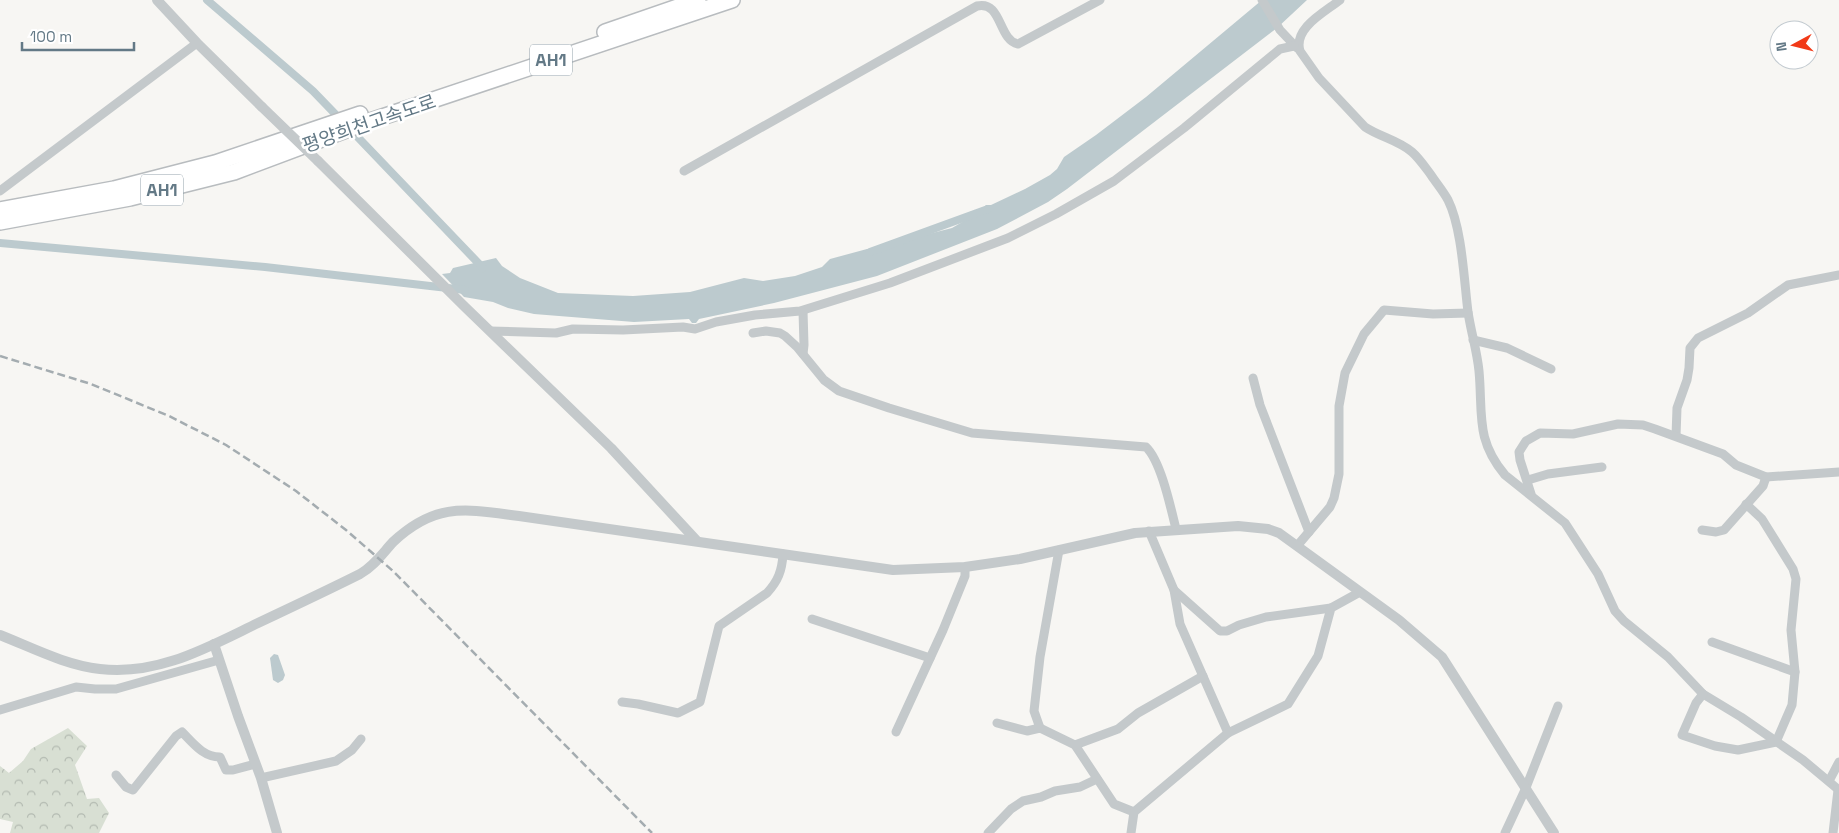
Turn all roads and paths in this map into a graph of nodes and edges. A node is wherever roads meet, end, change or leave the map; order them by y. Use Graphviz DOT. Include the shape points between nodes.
graph roads {
  1 [pos="157,0"];
  2 [pos="698,0"];
  3 [pos="732,0"];
  4 [pos="1100,0"];
  5 [pos="1262,0"];
  6 [pos="1340,0"];
  7 [pos="197,43"];
  8 [pos="1297,48"];
  9 [pos="366,117"];
  10 [pos="313,136"];
  11 [pos="684,171"];
  12 [pos="0,191"];
  13 [pos="0,210"];
  14 [pos="0,222"];
  15 [pos="1839,275"];
  16 [pos="802,310"];
  17 [pos="1468,313"];
  18 [pos="490,331"];
  19 [pos="753,333"];
  20 [pos="1473,340"];
  21 [pos="802,354"];
  22 [pos="1551,369"];
  23 [pos="1253,378"];
  24 [pos="1676,436"];
  25 [pos="1602,467"];
  26 [pos="1839,472"];
  27 [pos="1766,477"];
  28 [pos="1528,480"];
  29 [pos="1531,494"];
  30 [pos="1746,504"];
  31 [pos="1176,529"];
  32 [pos="1702,530"];
  33 [pos="1149,531"];
  34 [pos="1310,532"];
  35 [pos="696,540"];
  36 [pos="1297,546"];
  37 [pos="1059,550"];
  38 [pos="783,554"];
  39 [pos="965,566"];
  40 [pos="1174,590"];
  41 [pos="1360,592"];
  42 [pos="1331,608"];
  43 [pos="812,619"];
  44 [pos="0,636"];
  45 [pos="1712,642"];
  46 [pos="214,644"];
  47 [pos="930,658"];
  48 [pos="219,660"];
  49 [pos="1795,672"];
  50 [pos="1203,676"];
  51 [pos="1703,694"];
  52 [pos="622,702"];
  53 [pos="1558,706"];
  54 [pos="0,710"];
  55 [pos="997,723"];
  56 [pos="1040,728"];
  57 [pos="896,732"];
  58 [pos="1228,733"];
  59 [pos="360,739"];
  60 [pos="1776,742"];
  61 [pos="1075,745"];
  62 [pos="1839,762"];
  63 [pos="255,764"];
  64 [pos="116,775"];
  65 [pos="261,778"];
  66 [pos="1097,779"];
  67 [pos="1829,781"];
  68 [pos="1525,790"];
  69 [pos="1839,790"];
  70 [pos="1134,812"];
  71 [pos="1835,831"];
  72 [pos="277,833"];
  73 [pos="988,833"];
  74 [pos="1131,833"];
  75 [pos="1505,833"];
  76 [pos="1554,833"];
  1 -- 7 [label="street"];
  2 -- 9 [label="highway, 평양희천고속도로 / AH1"];
  3 -- 9 [label="highway, 평양희천고속도로 / AH1"];
  4 -- 11 [label="street" via="1018,44 1011,41 991,8 977,6"];
  5 -- 8 [label="street" via="1280,30"];
  6 -- 8 [label="street" via="1304,30"];
  7 -- 12 [label="street"];
  7 -- 18 [label="street, bridge"];
  8 -- 16 [label="street" via="1280,49 1136,166 1056,214 1008,238 939,265"];
  8 -- 17 [label="street" via="1319,78 1365,127 1414,153 1442,190 1457,230"];
  9 -- 10 [label="highway, 평양희천고속도로 / AH1"];
  10 -- 13 [label="highway, 평양희천고속도로 / AH1" via="114,189"];
  10 -- 14 [label="highway, 평양희천고속도로 / AH1" via="234,172 130,198"];
  15 -- 24 [label="street" via="1788,285 1748,313 1698,338 1690,348 1687,380 1677,408"];
  16 -- 18 [label="street" via="755,315 695,329 573,328 556,333"];
  16 -- 21 [label="street"];
  17 -- 20 [label="street"];
  17 -- 34 [label="street" via="1384,310 1364,334 1345,372 1339,406 1339,474 1334,498"];
  18 -- 35 [label="street" via="611,448"];
  19 -- 21 [label="street" via="780,333"];
  20 -- 22 [label="street" via="1507,348"];
  20 -- 29 [label="street" via="1487,449 1505,475"];
  21 -- 31 [label="street" via="824,380 839,391 972,432 1146,448 1159,469"];
  23 -- 34 [label="street" via="1260,405"];
  24 -- 27 [label="street" via="1722,454 1736,465"];
  24 -- 28 [label="street" via="1630,424 1573,434 1540,433 1526,441 1519,452"];
  25 -- 28 [label="street"];
  26 -- 27 [label="street"];
  27 -- 30 [label="street" via="1763,486"];
  28 -- 29 [label="street"];
  29 -- 51 [label="street" via="1565,523 1598,574 1615,612 1668,657"];
  30 -- 32 [label="street" via="1721,532"];
  30 -- 49 [label="street" via="1762,519 1796,579 1790,630"];
  31 -- 33 [label="street"];
  31 -- 36 [label="street" via="1255,526 1279,533"];
  33 -- 37 [label="street"];
  33 -- 40 [label="street"];
  34 -- 36 [label="street"];
  35 -- 38 [label="street"];
  35 -- 46 [label="street" via="474,511 445,512 413,525 371,568"];
  36 -- 41 [label="street"];
  37 -- 39 [label="street"];
  37 -- 56 [label="street" via="1034,711"];
  38 -- 39 [label="street" via="893,570"];
  38 -- 52 [label="street" via="779,578 773,587 719,626 700,702 678,713"];
  39 -- 47 [label="street" via="965,576"];
  40 -- 42 [label="street" via="1220,631 1266,618"];
  40 -- 50 [label="street" via="1180,624"];
  41 -- 42 [label="street"];
  41 -- 68 [label="street" via="1442,657"];
  42 -- 58 [label="street" via="1318,656 1288,704"];
  43 -- 47 [label="street"];
  44 -- 46 [label="street" via="70,663 116,670 178,660"];
  45 -- 49 [label="street"];
  46 -- 48 [label="street"];
  47 -- 57 [label="street"];
  48 -- 54 [label="street" via="116,689 76,687"];
  48 -- 63 [label="street"];
  49 -- 60 [label="street" via="1792,705"];
  50 -- 58 [label="street"];
  50 -- 61 [label="street" via="1118,728"];
  51 -- 60 [label="street"];
  51 -- 60 [label="street" via="1682,735 1686,738 1738,750"];
  53 -- 68 [label="street"];
  55 -- 56 [label="street" via="1027,731"];
  56 -- 61 [label="street"];
  58 -- 70 [label="street"];
  59 -- 65 [label="street" via="352,750 336,761"];
  60 -- 67 [label="street"];
  61 -- 66 [label="street"];
  62 -- 67 [label="street"];
  63 -- 64 [label="street" via="226,770 220,757 202,751 182,732 133,790"];
  63 -- 65 [label="street"];
  65 -- 72 [label="street"];
  66 -- 70 [label="street" via="1114,804"];
  66 -- 73 [label="street" via="1080,787 1023,801"];
  67 -- 69 [label="street"];
  68 -- 75 [label="street"];
  68 -- 76 [label="street"];
  69 -- 71 [label="street"];
  70 -- 74 [label="street"];
}
